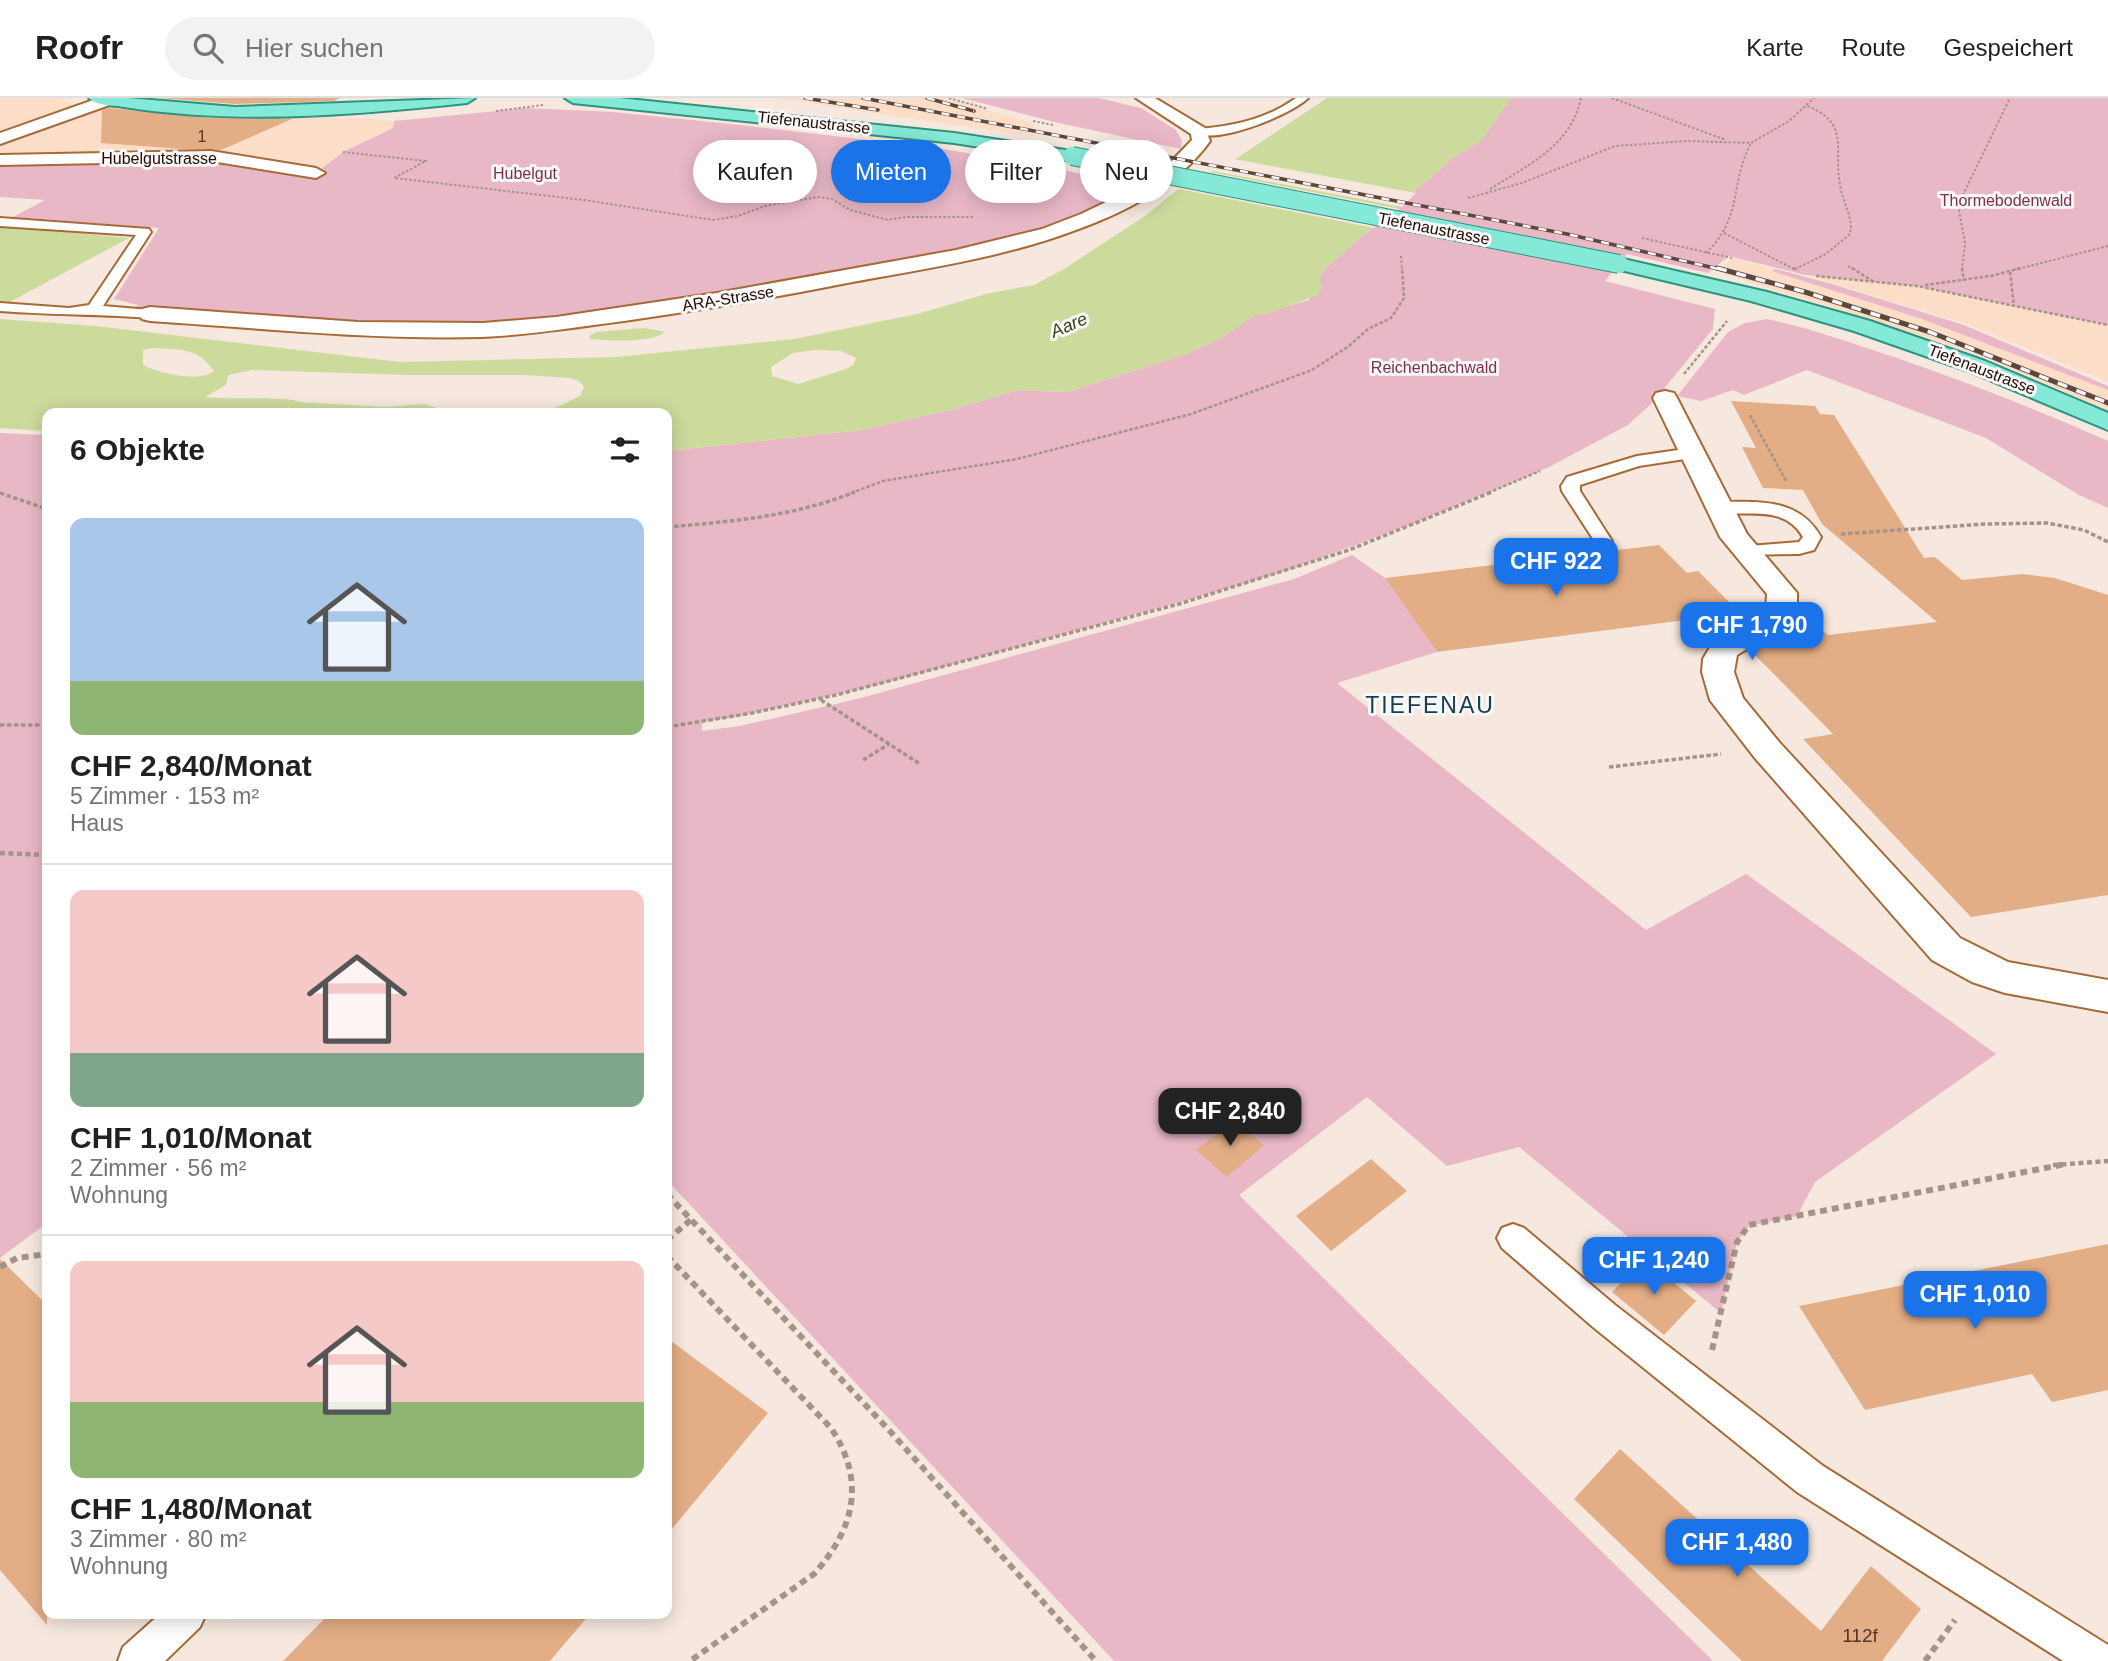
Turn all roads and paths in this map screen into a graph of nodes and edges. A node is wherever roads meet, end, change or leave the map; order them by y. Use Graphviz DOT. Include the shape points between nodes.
graph roads {
  1 [pos="467,98"];
  2 [pos="573,98"];
  3 [pos="701,98"];
  4 [pos="1144,98"];
  5 [pos="1303,98"];
  6 [pos="1581,98"];
  7 [pos="1612,98"];
  8 [pos="1814,98"];
  9 [pos="2010,98"];
  10 [pos="103,99"];
  11 [pos="1807,106"];
  12 [pos="1199,132"];
  13 [pos="954,138"];
  14 [pos="0,139"];
  15 [pos="1730,142"];
  16 [pos="1751,143"];
  17 [pos="343,152"];
  18 [pos="0,160"];
  19 [pos="316,173"];
  20 [pos="1486,191"];
  21 [pos="1461,201"];
  22 [pos="980,217"];
  23 [pos="0,222"];
  24 [pos="2108,246"];
  25 [pos="1401,253"];
  26 [pos="1848,266"];
  27 [pos="1794,269"];
  28 [pos="2010,272"];
  29 [pos="1964,281"];
  30 [pos="1875,282"];
  31 [pos="1917,286"];
  32 [pos="2014,306"];
  33 [pos="0,307"];
  34 [pos="94,309"];
  35 [pos="150,314"];
  36 [pos="1727,321"];
  37 [pos="2108,325"];
  38 [pos="1665,398"];
  39 [pos="1750,415"];
  40 [pos="2108,422"];
  41 [pos="1692,453"];
  42 [pos="1549,467"];
  43 [pos="1786,481"];
  44 [pos="0,493"];
  45 [pos="42,507"];
  46 [pos="1717,507"];
  47 [pos="672,527"];
  48 [pos="1812,537"];
  49 [pos="1603,541"];
  50 [pos="2108,541"];
  51 [pos="1744,551"];
  52 [pos="820,700"];
  53 [pos="0,725"];
  54 [pos="42,725"];
  55 [pos="672,726"];
  56 [pos="889,744"];
  57 [pos="1768,750"];
  58 [pos="863,760"];
  59 [pos="920,764"];
  60 [pos="1609,767"];
  61 [pos="0,853"];
  62 [pos="42,855"];
  63 [pos="2108,996"];
  64 [pos="2108,1161"];
  65 [pos="672,1199"];
  66 [pos="692,1219"];
  67 [pos="672,1236"];
  68 [pos="1513,1238"];
  69 [pos="42,1255"];
  70 [pos="672,1261"];
  71 [pos="0,1267"];
  72 [pos="1690,1382"];
  73 [pos="1964,1608"];
  74 [pos="182,1619"];
  75 [pos="137,1661"];
  76 [pos="690,1661"];
  77 [pos="1096,1661"];
  78 [pos="1925,1661"];
  79 [pos="2098,1661"];
  1 -- 10 [label="main road" via="301,110 194,109"];
  2 -- 13 [label="main road, Tiefenaustrasse"];
  3 -- 13 [label="main road" via="930,126"];
  4 -- 12 [label="street"];
  5 -- 12 [label="lane" via="1252,125"];
  6 -- 20 [label="path" via="1574,122 1561,141"];
  7 -- 15 [label="path"];
  8 -- 11 [label="path"];
  9 -- 29 [label="path" via="1958,205 1965,243"];
  10 -- 14 [label="street"];
  11 -- 16 [label="path"];
  11 -- 27 [label="path" via="1831,120 1836,131 1840,191 1852,229 1826,254"];
  12 -- 35 [label="street, ARA-Strasse" via="1201,141 1192,154 1171,171 1108,208 1051,233 780,290 483,330"];
  13 -- 40 [label="main road, Tiefenaustrasse, bridge" via="1039,150 1619,264 1766,298 1973,364"];
  15 -- 16 [label="path"];
  15 -- 20 [label="path" via="1615,146 1522,183"];
  16 -- 27 [label="path" via="1724,233"];
  17 -- 22 [label="path" via="426,161 394,178 713,220 818,197 888,220"];
  18 -- 19 [label="street, Hubelgutstrasse" via="211,156"];
  20 -- 21 [label="path"];
  23 -- 34 [label="lane" via="145,232"];
  24 -- 28 [label="path"];
  25 -- 47 [label="path" via="1404,298 1391,318 1312,370 1267,388 1191,414 1017,459 883,481 821,505 760,519"];
  26 -- 30 [label="path"];
  27 -- 30 [label="path" via="1805,275"];
  28 -- 29 [label="path"];
  28 -- 32 [label="path"];
  29 -- 31 [label="path"];
  30 -- 31 [label="path"];
  31 -- 32 [label="path"];
  32 -- 37 [label="path"];
  33 -- 34 [label="lane" via="69,312"];
  34 -- 35 [label="lane"];
  36 -- 38 [label="path"];
  38 -- 41 [label="street"];
  39 -- 43 [label="path"];
  41 -- 46 [label="street"];
  41 -- 49 [label="lane" via="1637,461 1573,481 1572,491"];
  42 -- 52 [label="path" via="1286,572"];
  44 -- 45 [label="path"];
  46 -- 48 [label="lane" via="1783,511 1802,521"];
  46 -- 51 [label="street"];
  48 -- 50 [label="path" via="2047,523 2084,530"];
  48 -- 51 [label="lane" via="1807,546 1799,548"];
  51 -- 57 [label="street" via="1777,585 1782,610 1773,621 1724,649 1718,672 1727,700"];
  52 -- 55 [label="path"];
  52 -- 56 [label="path"];
  53 -- 54 [label="path"];
  56 -- 58 [label="path"];
  56 -- 59 [label="path"];
  57 -- 60 [label="path"];
  57 -- 63 [label="street" via="1946,949 1974,967 2006,979"];
  61 -- 62 [label="path"];
  64 -- 72 [label="path" via="2060,1164 1749,1226 1737,1242 1709,1360"];
  65 -- 66 [label="path"];
  66 -- 67 [label="path"];
  66 -- 77 [label="path"];
  68 -- 72 [label="lane"];
  69 -- 71 [label="path" via="18,1258"];
  70 -- 76 [label="path" via="840,1439 854,1485 845,1529 814,1574"];
  72 -- 79 [label="lane" via="1810,1479"];
  73 -- 78 [label="path"];
  74 -- 75 [label="lane"];
}
